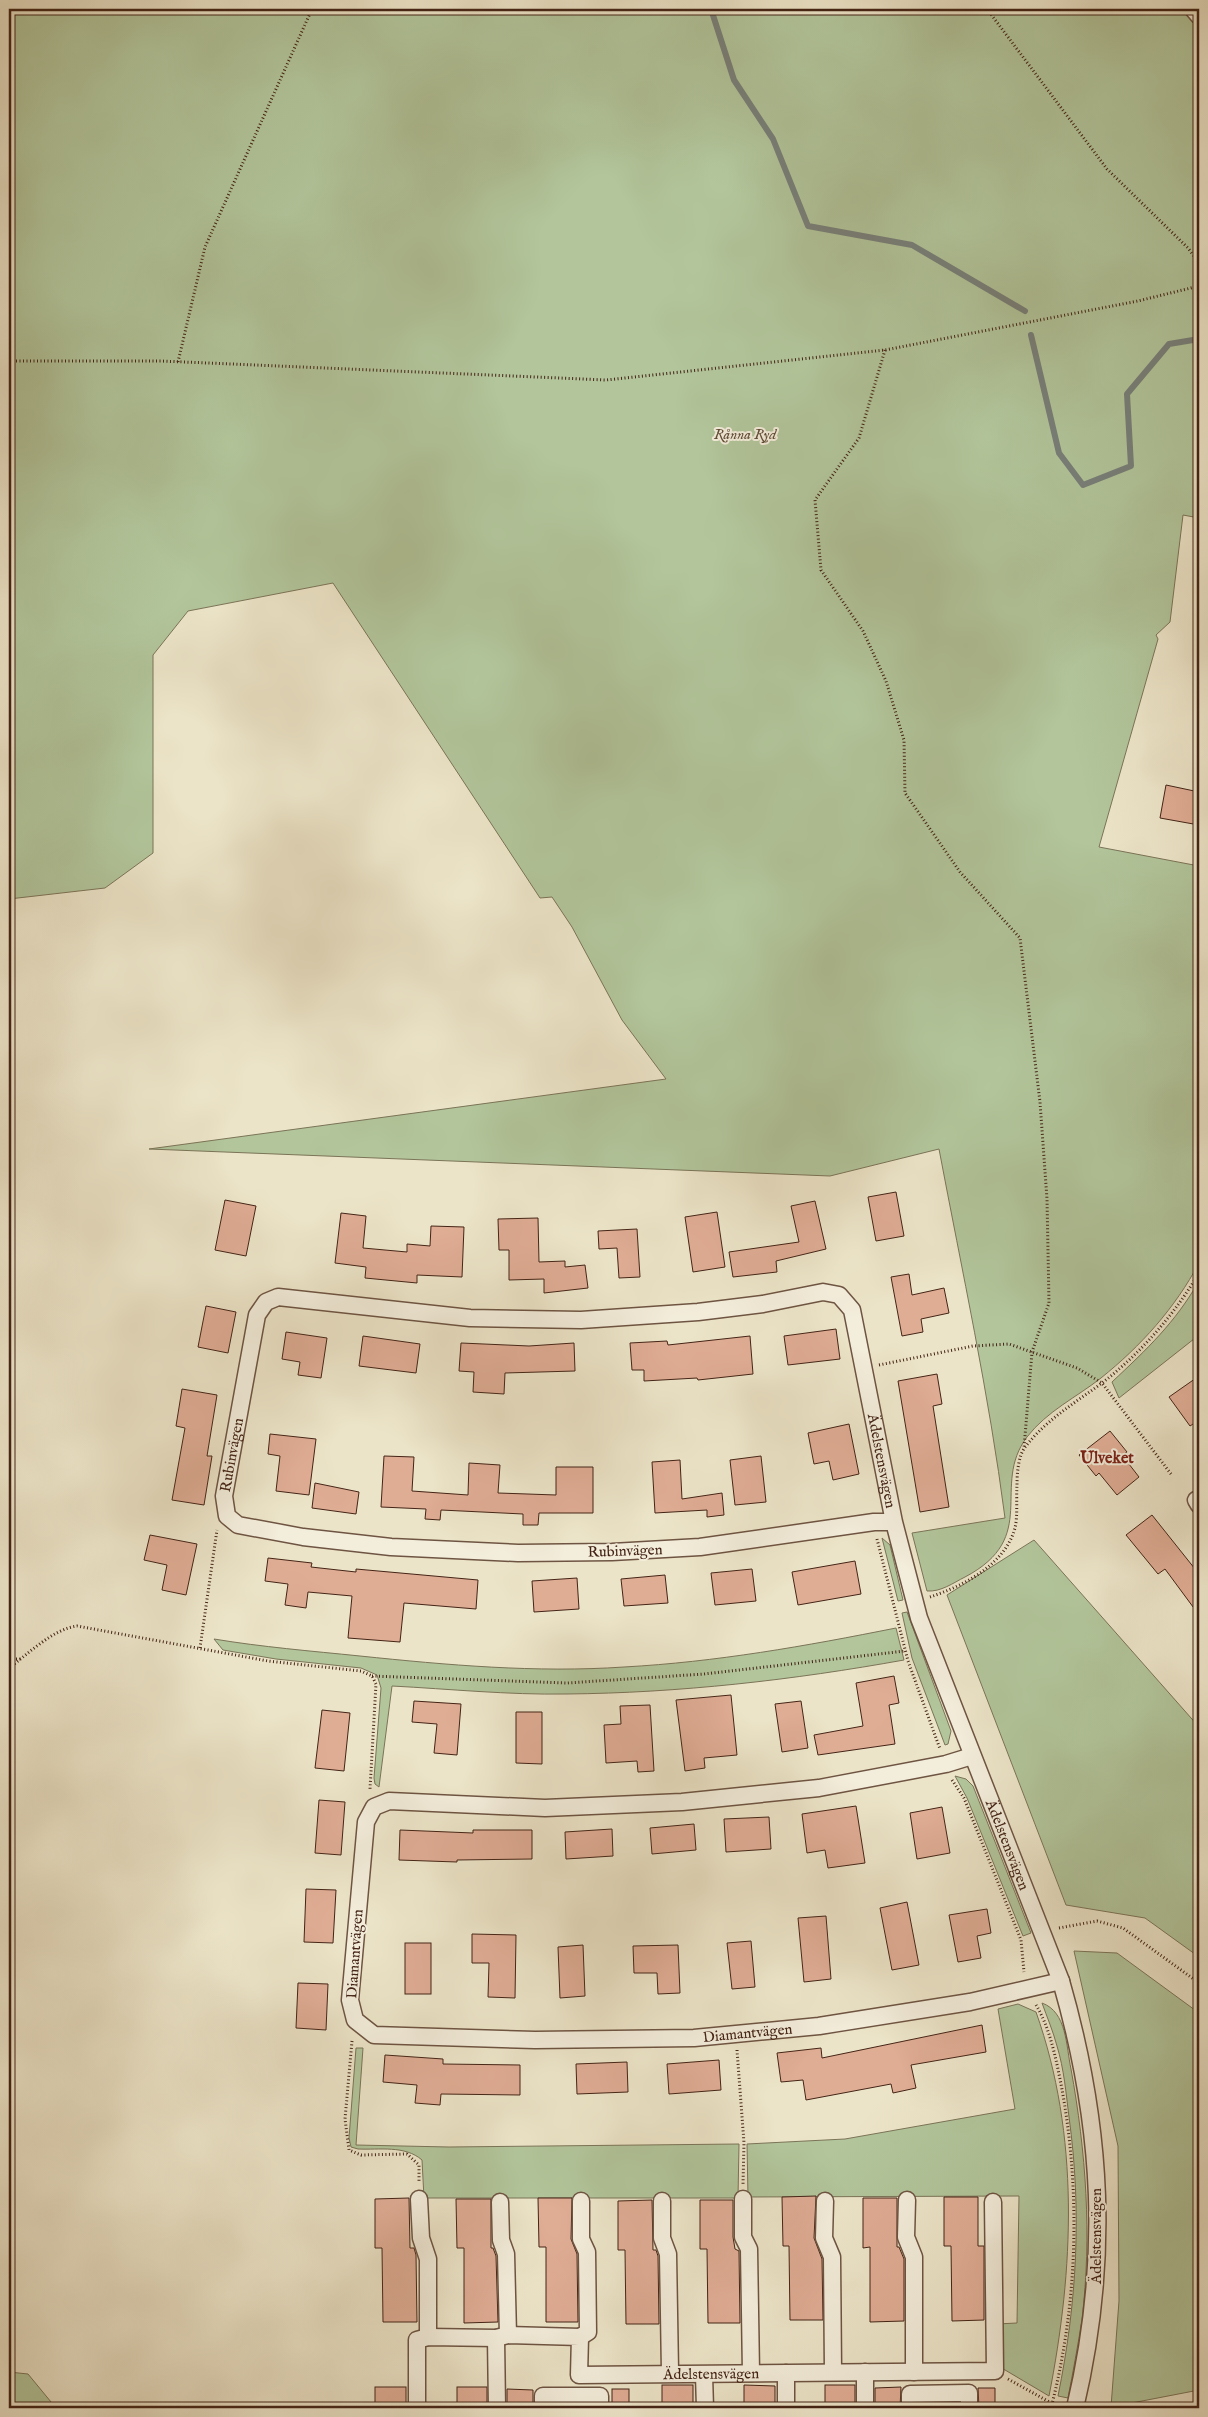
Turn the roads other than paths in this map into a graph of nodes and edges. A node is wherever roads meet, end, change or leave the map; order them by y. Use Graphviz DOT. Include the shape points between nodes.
graph roads {
  1 [pos="1193,9"];
  2 [pos="1199,16"];
  3 [pos="839,1295"];
  4 [pos="894,1522"];
  5 [pos="972,1756"];
  6 [pos="1061,1982"];
  7 [pos="419,2199"];
  8 [pos="743,2199"];
  9 [pos="906,2200"];
  10 [pos="581,2201"];
  11 [pos="662,2201"];
  12 [pos="825,2201"];
  13 [pos="500,2202"];
  14 [pos="993,2202"];
  15 [pos="502,2336"];
  16 [pos="428,2337"];
  17 [pos="580,2337"];
  18 [pos="833,2371"];
  19 [pos="670,2372"];
  20 [pos="865,2372"];
  21 [pos="914,2372"];
  22 [pos="937,2372"];
  23 [pos="751,2373"];
  24 [pos="786,2373"];
  25 [pos="579,2375"];
  26 [pos="704,2375"];
  27 [pos="939,2393"];
  28 [pos="579,2396"];
  29 [pos="417,2408"];
  30 [pos="497,2408"];
  31 [pos="543,2408"];
  32 [pos="600,2408"];
  33 [pos="704,2408"];
  34 [pos="786,2408"];
  35 [pos="865,2408"];
  36 [pos="910,2408"];
  37 [pos="969,2408"];
  38 [pos="1075,2408"];
  1 -- 2 [label="street"];
  3 -- 4 [label="street, Ädelstensvägen" via="852,1310"];
  3 -- 4 [label="street, Rubinvägen" via="823,1292 698,1312 581,1320 470,1318 278,1297 266,1302 257,1314 224,1496 227,1516 238,1525 303,1537 391,1547 518,1553 700,1548 874,1522"];
  4 -- 5 [label="street, Ädelstensvägen" via="919,1618"];
  5 -- 6 [label="street, Ädelstensvägen"];
  5 -- 6 [label="street, Diamantvägen" via="946,1764 819,1788 682,1802 545,1808 389,1801 374,1807 366,1822 350,2000 355,2020 374,2035 535,2040 694,2038 819,2026 970,2002"];
  6 -- 38 [label="street, Ädelstensvägen" via="1087,2086 1099,2229 1088,2356"];
  7 -- 16 [label="street" via="421,2238 428,2259"];
  8 -- 23 [label="street" via="743,2237 749,2249"];
  9 -- 21 [label="street" via="906,2237 914,2257"];
  10 -- 17 [label="street" via="581,2239 587,2252 588,2332"];
  11 -- 19 [label="street" via="662,2238 668,2254"];
  12 -- 18 [label="street" via="824,2238 832,2257"];
  13 -- 15 [label="street" via="506,2254"];
  14 -- 22 [label="street, Ädelstensvägen" via="995,2371"];
  15 -- 16 [label="street"];
  15 -- 17 [label="street"];
  15 -- 30 [label="street"];
  16 -- 29 [label="street" via="417,2340"];
  17 -- 25 [label="street"];
  18 -- 20 [label="street, Ädelstensvägen"];
  18 -- 24 [label="street, Ädelstensvägen"];
  19 -- 25 [label="street, Ädelstensvägen"];
  19 -- 26 [label="street, Ädelstensvägen"];
  20 -- 21 [label="street, Ädelstensvägen"];
  20 -- 35 [label="street"];
  21 -- 22 [label="street, Ädelstensvägen"];
  22 -- 27 [label="street"];
  23 -- 24 [label="street, Ädelstensvägen"];
  23 -- 26 [label="street, Ädelstensvägen"];
  24 -- 34 [label="street"];
  25 -- 28 [label="street"];
  26 -- 33 [label="street"];
  27 -- 36 [label="street" via="910,2394"];
  27 -- 37 [label="street" via="969,2393"];
  28 -- 31 [label="street" via="543,2396"];
  28 -- 32 [label="street" via="600,2396"];
}
